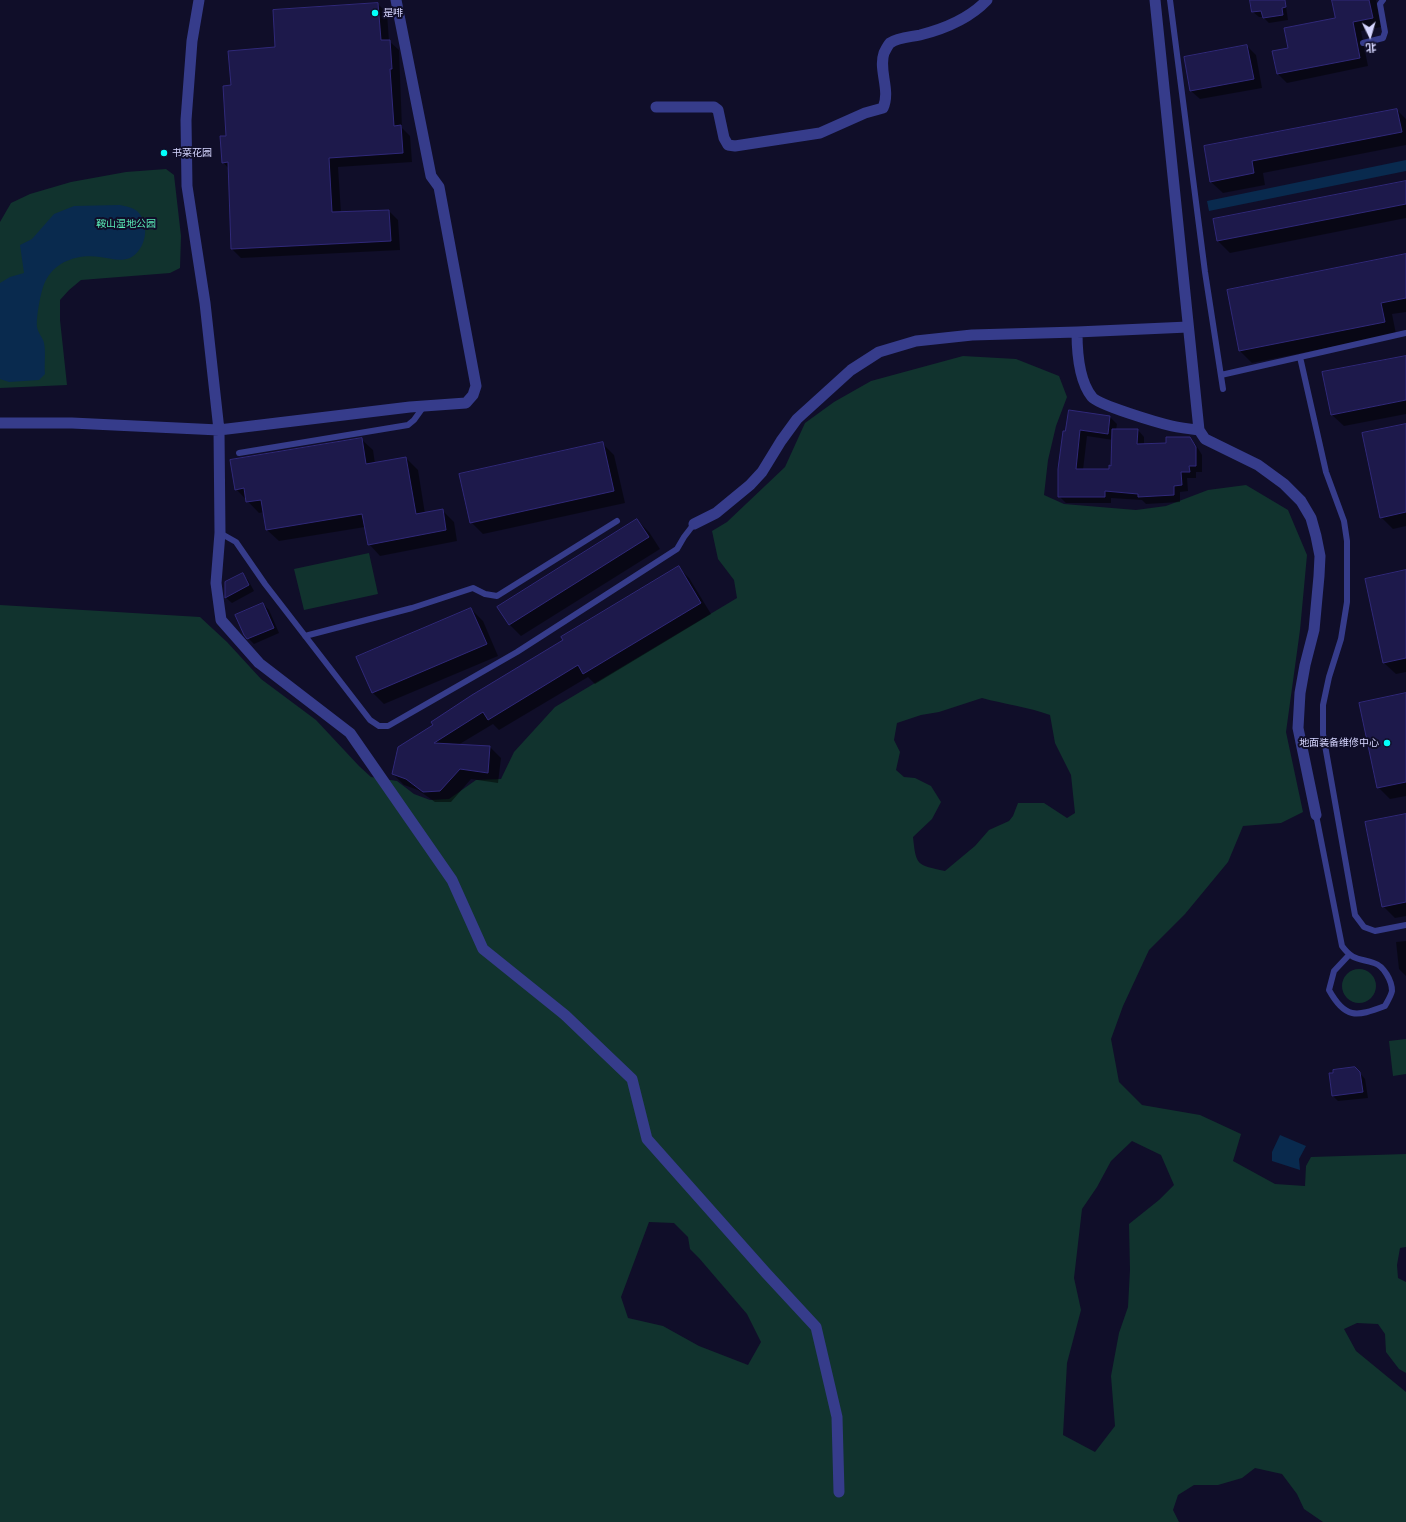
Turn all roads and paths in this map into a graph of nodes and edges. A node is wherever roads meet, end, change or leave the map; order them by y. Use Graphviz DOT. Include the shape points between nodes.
graph roads {
  1 [pos="199,0"];
  2 [pos="396,0"];
  3 [pos="987,0"];
  4 [pos="1155,0"];
  5 [pos="1170,0"];
  6 [pos="1383,0"];
  7 [pos="1363,43"];
  8 [pos="656,107"];
  9 [pos="1188,327"];
  10 [pos="1077,332"];
  11 [pos="1406,333"];
  12 [pos="1300,357"];
  13 [pos="1221,375"];
  14 [pos="1223,389"];
  15 [pos="424,406"];
  16 [pos="0,423"];
  17 [pos="219,430"];
  18 [pos="1199,430"];
  19 [pos="239,453"];
  20 [pos="617,521"];
  21 [pos="694,524"];
  22 [pos="220,533"];
  23 [pos="305,636"];
  24 [pos="1316,814"];
  25 [pos="1406,925"];
  26 [pos="1348,955"];
  27 [pos="839,1492"];
  1 -- 17 [label="street" via="192,41 186,120 187,186 205,303"];
  2 -- 15 [label="street" via="431,176 439,187 476,386 466,403"];
  3 -- 8 [label="street" via="969,15 950,24 890,43 884,54 887,100 883,108 820,133 728,145 718,110 714,107"];
  4 -- 9 [label="street"];
  5 -- 13 [label="lane"];
  6 -- 7 [label="lane" via="1380,4 1384,38"];
  9 -- 10 [label="street"];
  9 -- 18 [label="street"];
  10 -- 18 [label="street" via="1077,356 1085,386 1092,398 1106,405 1170,425"];
  10 -- 21 [label="street" via="972,335 916,341 879,352 851,370 797,419 762,472 750,485 716,513"];
  11 -- 12 [label="lane"];
  12 -- 13 [label="lane"];
  12 -- 25 [label="lane" via="1326,472 1344,520 1347,541 1347,602 1341,640 1323,705 1323,734 1355,915 1364,927 1374,931"];
  13 -- 14 [label="lane"];
  15 -- 17 [label="street"];
  15 -- 19 [label="lane" via="408,425"];
  16 -- 17 [label="street" via="72,423"];
  17 -- 22 [label="street"];
  18 -- 24 [label="street" via="1205,439 1258,466 1284,484 1301,500 1311,518 1320,556 1319,576 1314,630 1304,665 1300,693 1298,728"];
  20 -- 23 [label="lane" via="497,596 473,588 412,608"];
  21 -- 23 [label="lane" via="677,549 517,652 388,726 379,726 370,720"];
  22 -- 23 [label="lane" via="236,542"];
  22 -- 27 [label="street" via="216,583 221,620 258,663 350,733 452,880 483,949 565,1015 632,1079 647,1139 816,1327 837,1416"];
  24 -- 26 [label="lane" via="1342,946"];
  26 -- 26 [label="lane" via="1376,963 1389,977 1392,992 1385,1006 1365,1013 1346,1012 1336,1003 1329,990 1334,971"];
}
